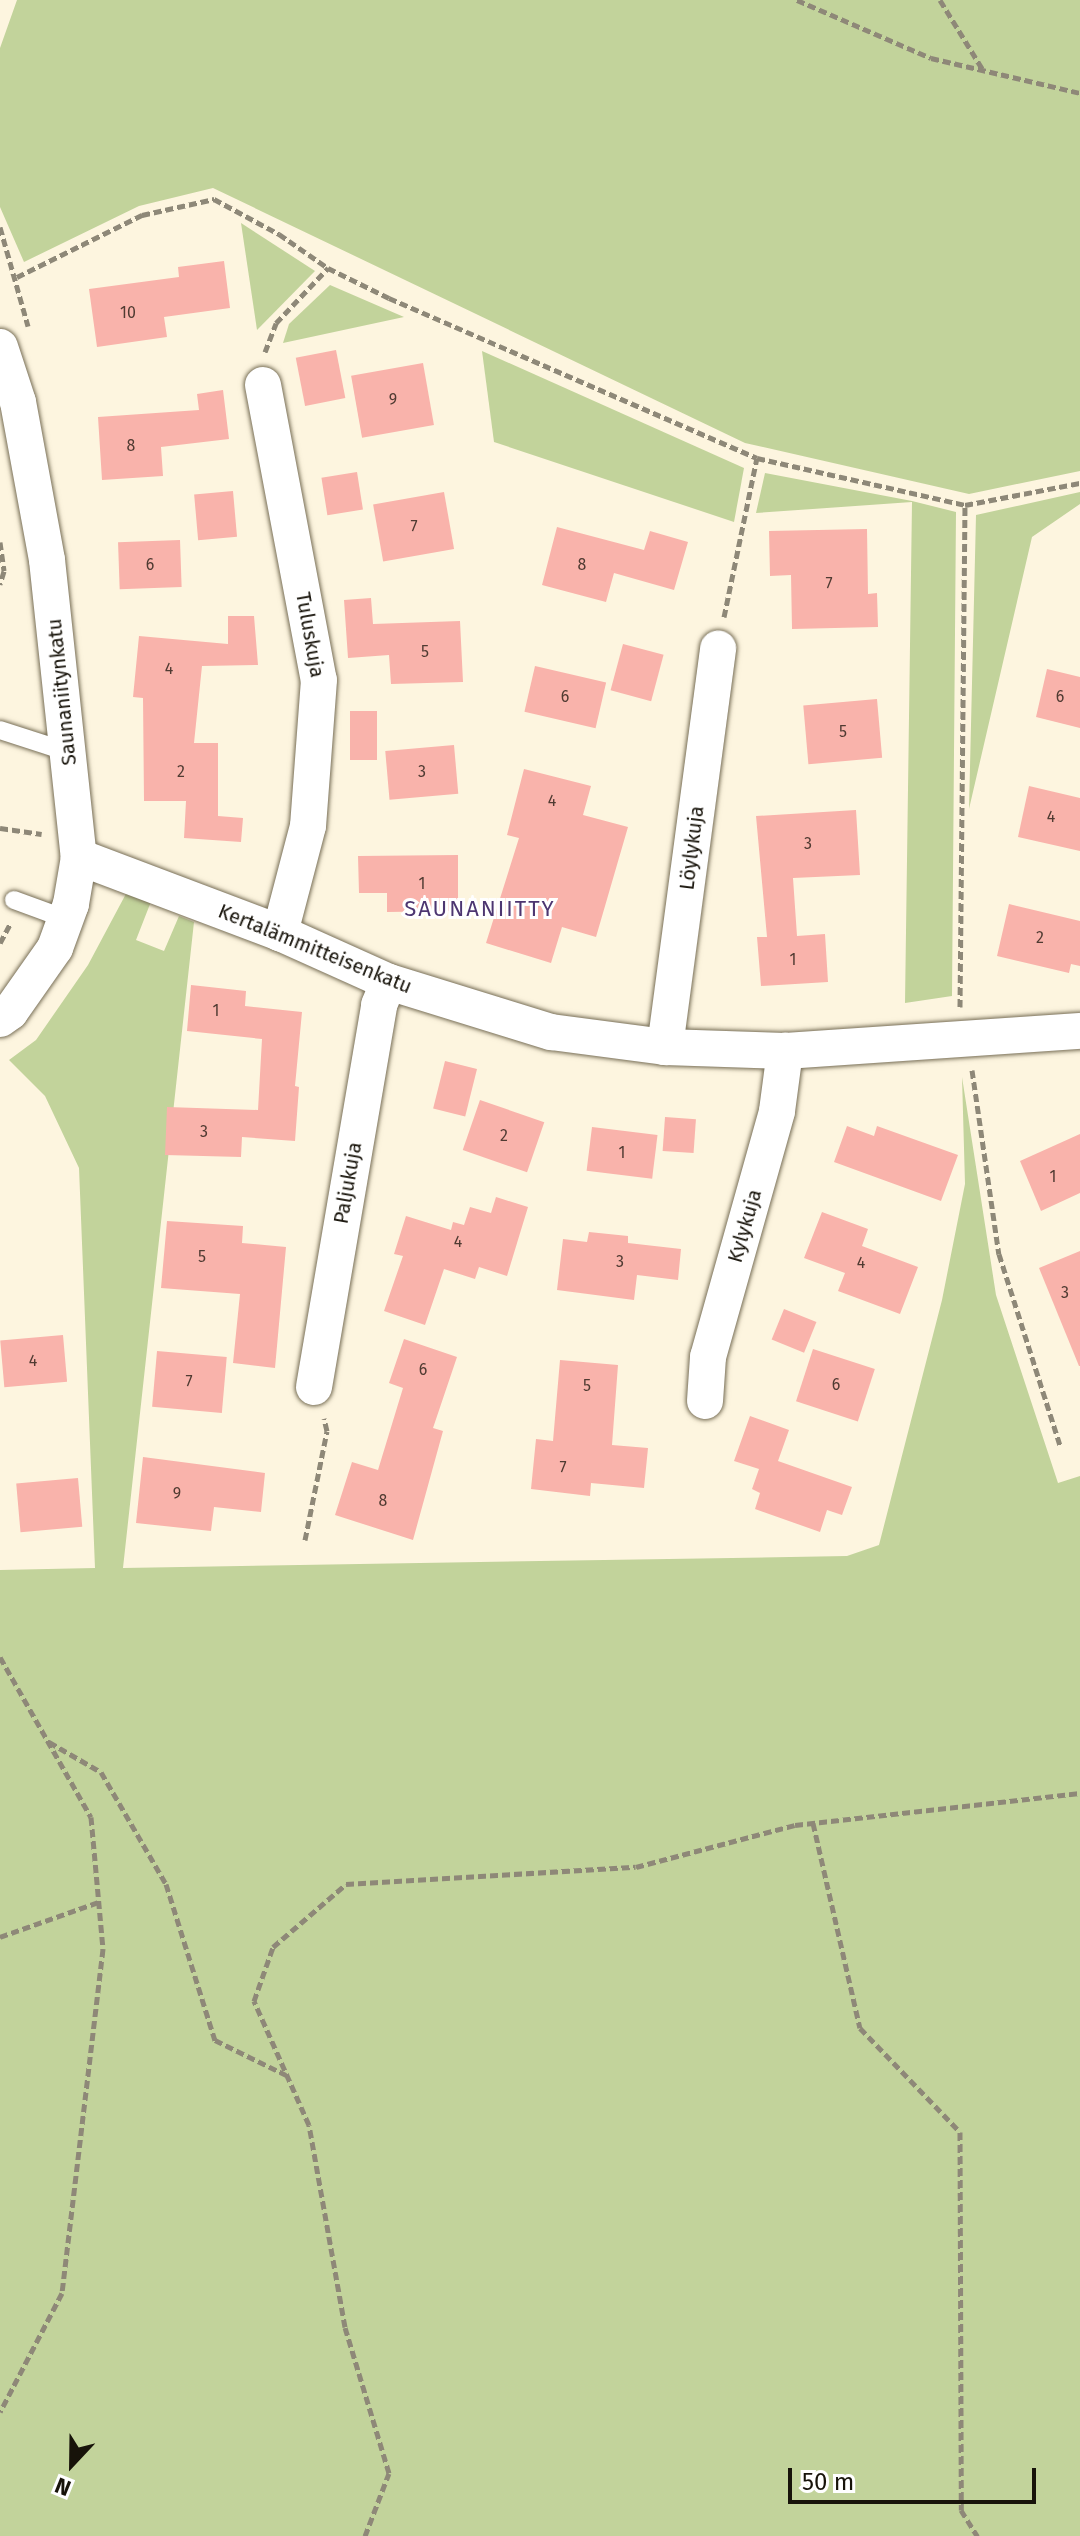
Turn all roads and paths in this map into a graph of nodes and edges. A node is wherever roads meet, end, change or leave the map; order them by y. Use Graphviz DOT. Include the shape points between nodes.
graph roads {
  1 [pos="797,0"];
  2 [pos="940,0"];
  3 [pos="983,70"];
  4 [pos="1080,93"];
  5 [pos="328,268"];
  6 [pos="17,277"];
  7 [pos="0,347"];
  8 [pos="263,385"];
  9 [pos="757,458"];
  10 [pos="1080,483"];
  11 [pos="965,505"];
  12 [pos="0,542"];
  13 [pos="0,584"];
  14 [pos="718,649"];
  15 [pos="0,730"];
  16 [pos="68,752"];
  17 [pos="79,857"];
  18 [pos="14,900"];
  19 [pos="66,919"];
  20 [pos="280,933"];
  21 [pos="389,982"];
  22 [pos="962,1017"];
  23 [pos="0,1019"];
  24 [pos="1080,1031"];
  25 [pos="665,1047"];
  26 [pos="785,1051"];
  27 [pos="314,1387"];
  28 [pos="705,1401"];
  29 [pos="1060,1445"];
  30 [pos="305,1540"];
  31 [pos="0,1657"];
  32 [pos="48,1742"];
  33 [pos="1080,1793"];
  34 [pos="813,1823"];
  35 [pos="99,1902"];
  36 [pos="0,1937"];
  37 [pos="286,2075"];
  38 [pos="0,2412"];
  39 [pos="365,2536"];
  40 [pos="977,2536"];
  1 -- 3 [label="path" via="931,58"];
  2 -- 3 [label="path"];
  3 -- 4 [label="path"];
  5 -- 6 [label="path" via="214,199 142,215"];
  5 -- 8 [label="path" via="276,323 265,348"];
  5 -- 9 [label="path"];
  7 -- 16 [label="street, Saunaniitynkatu" via="18,402 47,560"];
  8 -- 20 [label="street, Tuluskuja" via="319,680 308,826"];
  9 -- 11 [label="path"];
  9 -- 14 [label="path"];
  10 -- 11 [label="path"];
  11 -- 22 [label="path"];
  12 -- 13 [label="path"];
  14 -- 25 [label="street, Löylykuja"];
  15 -- 16 [label="lane"];
  16 -- 17 [label="street, Saunaniitynkatu"];
  17 -- 19 [label="street, Saunaniitynkatu"];
  17 -- 20 [label="street, Kertalämmitteisenkatu"];
  18 -- 19 [label="lane"];
  19 -- 23 [label="street, Saunaniitynkatu" via="55,948"];
  20 -- 21 [label="street, Kertalämmitteisenkatu"];
  21 -- 25 [label="street, Kertalämmitteisenkatu" via="551,1032"];
  21 -- 27 [label="street, Paljukuja" via="379,1005"];
  22 -- 24 [label="street, Kertalämmitteisenkatu"];
  22 -- 26 [label="street, Kertalämmitteisenkatu"];
  22 -- 29 [label="path" via="999,1254"];
  25 -- 26 [label="street, Kertalämmitteisenkatu"];
  26 -- 28 [label="street, Kylykuja" via="777,1111 708,1357"];
  27 -- 30 [label="path" via="327,1431"];
  31 -- 32 [label="path"];
  32 -- 35 [label="path" via="91,1817"];
  32 -- 37 [label="path" via="101,1772 166,1884 215,2040"];
  33 -- 34 [label="path"];
  34 -- 37 [label="path" via="636,1867 346,1884 273,1947 254,2001"];
  34 -- 40 [label="path" via="860,2028 960,2132 961,2510"];
  35 -- 36 [label="path"];
  35 -- 38 [label="path" via="103,1949 62,2293"];
  37 -- 39 [label="path" via="309,2125 345,2327 389,2473"];
}
